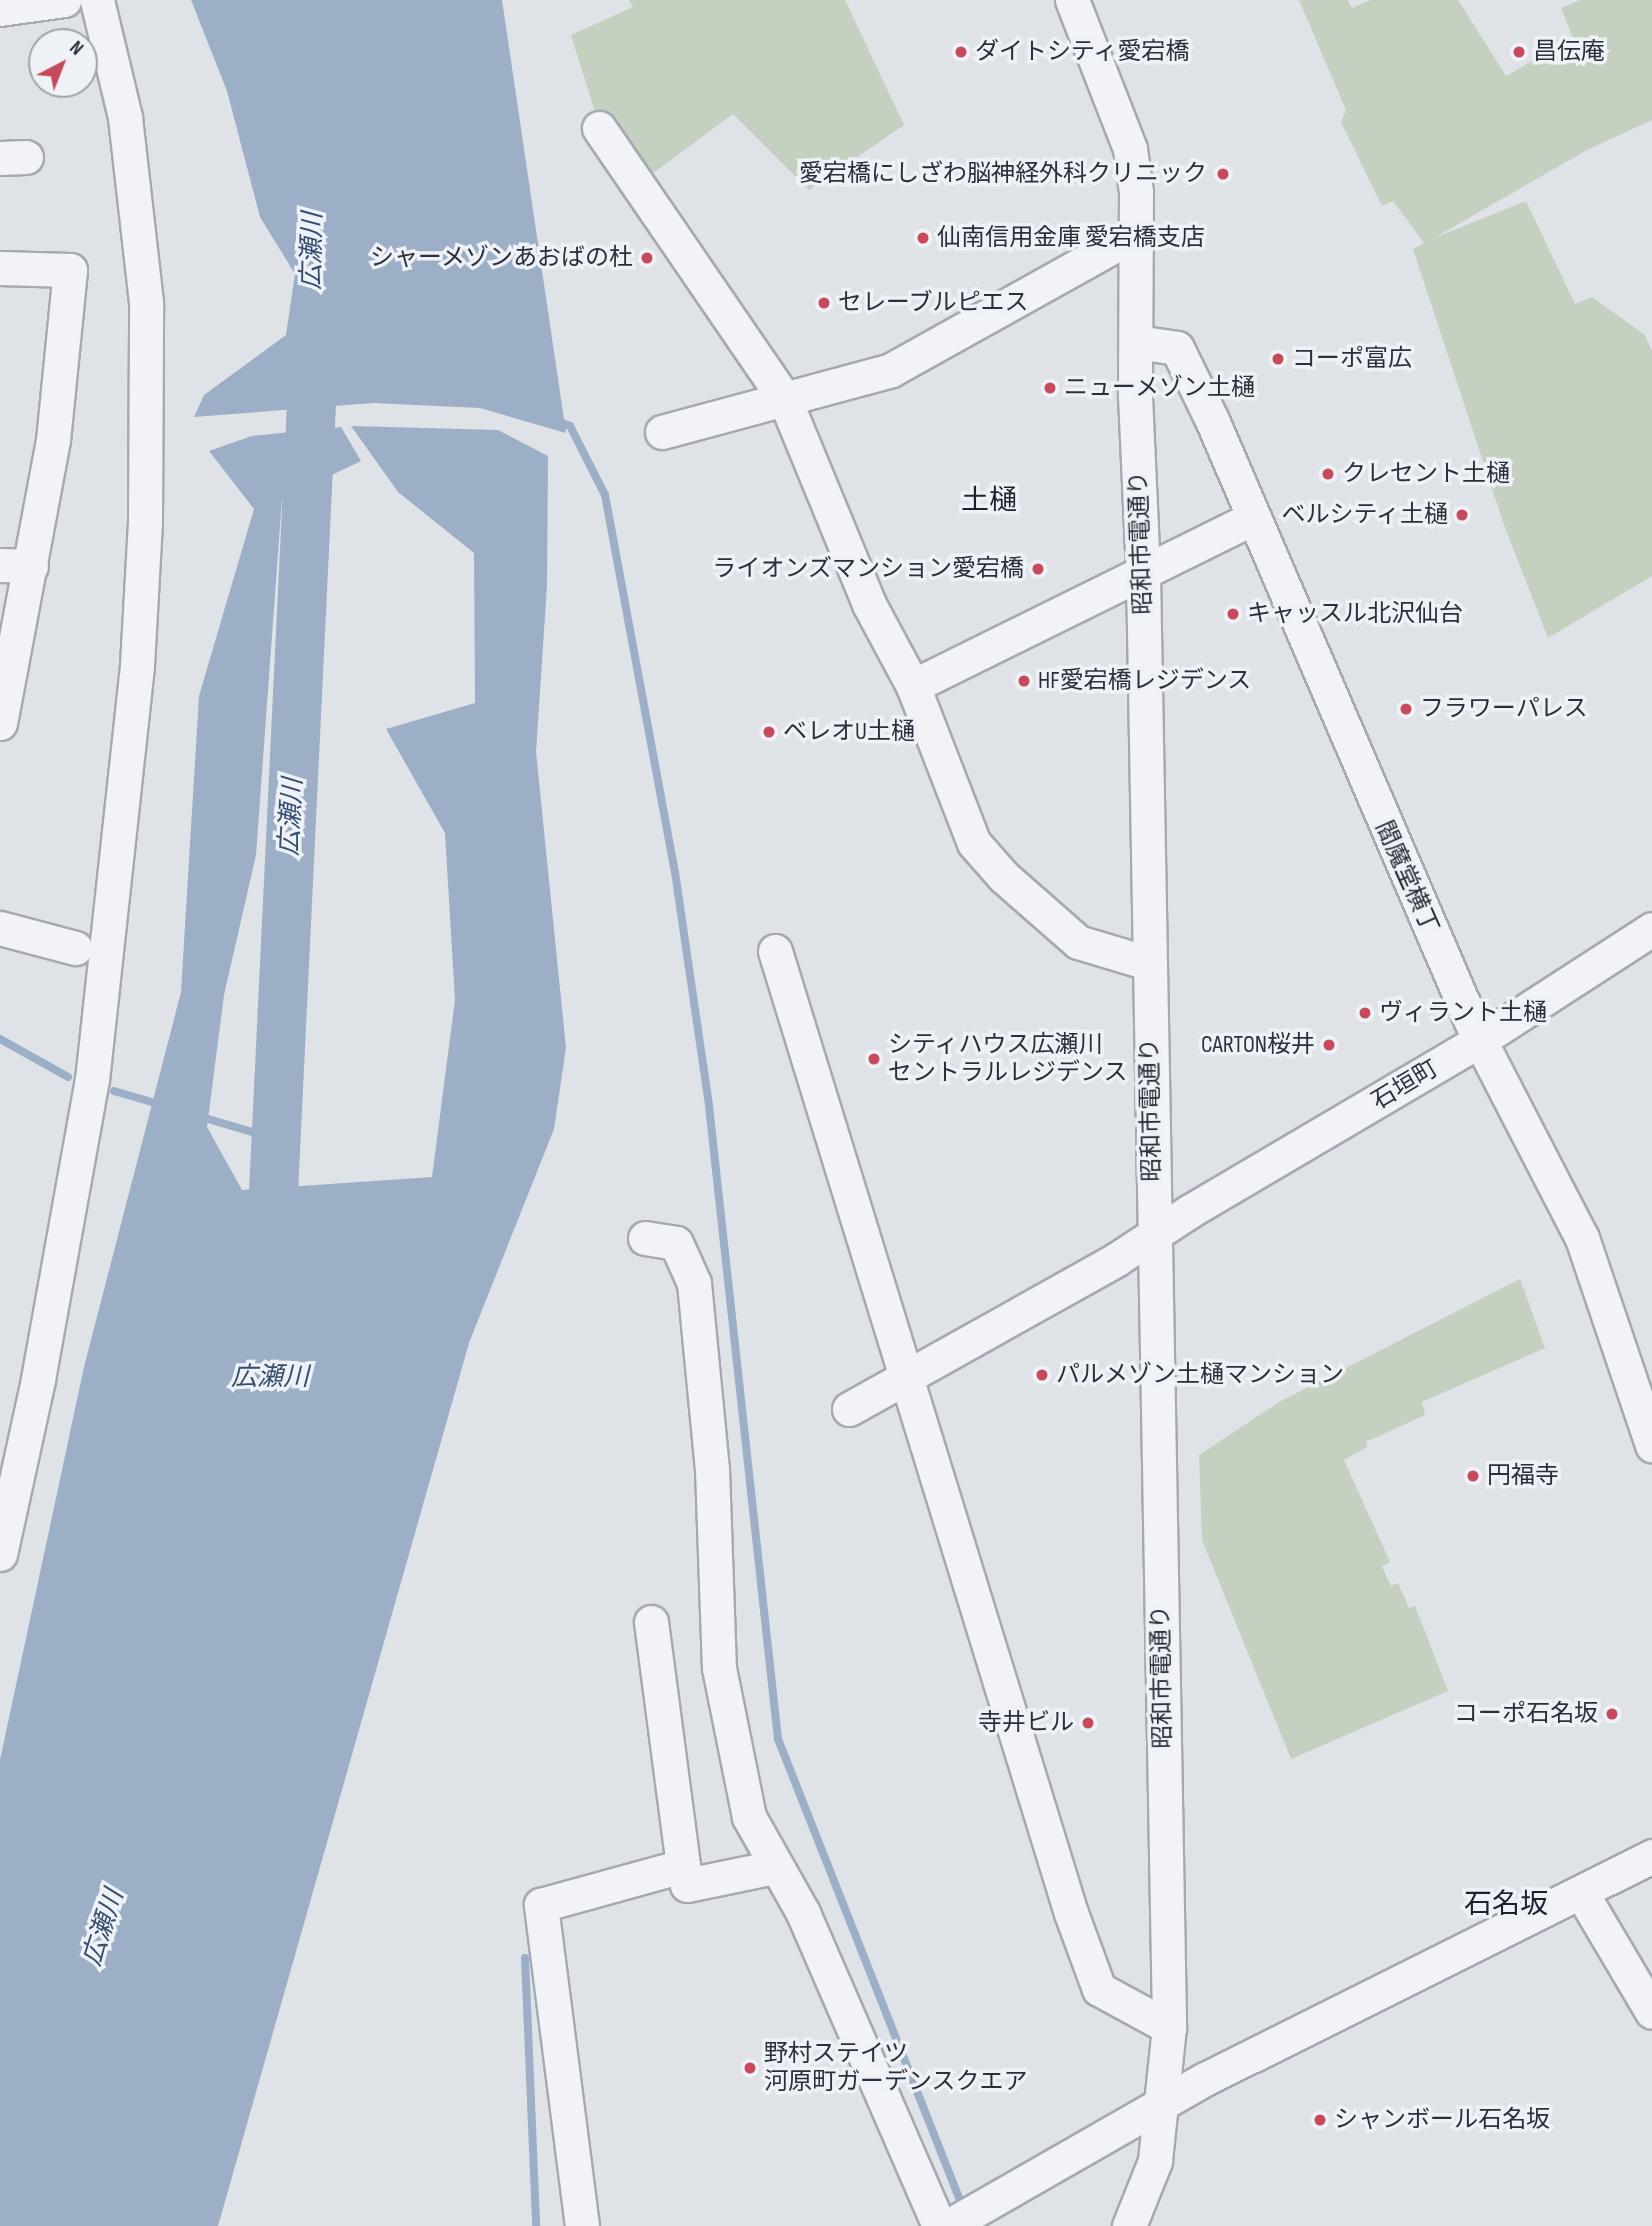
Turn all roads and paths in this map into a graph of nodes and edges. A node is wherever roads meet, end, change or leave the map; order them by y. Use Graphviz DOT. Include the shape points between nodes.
graph roads {
  1 [pos="64,0"];
  2 [pos="97,0"];
  3 [pos="1072,0"];
  4 [pos="0,9"];
  5 [pos="598,128"];
  6 [pos="1135,234"];
  7 [pos="0,268"];
  8 [pos="1136,342"];
  9 [pos="785,400"];
  10 [pos="662,432"];
  11 [pos="1253,518"];
  12 [pos="15,566"];
  13 [pos="1143,574"];
  14 [pos="6,673"];
  15 [pos="914,686"];
  16 [pos="0,723"];
  17 [pos="0,928"];
  18 [pos="1652,929"];
  19 [pos="75,948"];
  20 [pos="775,951"];
  21 [pos="1148,963"];
  22 [pos="1479,1041"];
  23 [pos="1153,1233"];
  24 [pos="645,1238"];
  25 [pos="908,1378"];
  26 [pos="849,1409"];
  27 [pos="1652,1445"];
  28 [pos="0,1554"];
  29 [pos="651,1622"];
  30 [pos="1652,1856"];
  31 [pos="683,1866"];
  32 [pos="775,1867"];
  33 [pos="1581,1892"];
  34 [pos="1652,2012"];
  35 [pos="1169,2026"];
  36 [pos="1163,2103"];
  37 [pos="947,2225"];
  38 [pos="582,2226"];
  39 [pos="1129,2226"];
  1 -- 4 [label="street"];
  2 -- 28 [label="street" via="131,153 146,302 145,520 137,665 92,1080 38,1379"];
  3 -- 6 [label="street, 昭和市電通り" via="1130,149"];
  5 -- 9 [label="street"];
  6 -- 8 [label="street, 昭和市電通り"];
  6 -- 9 [label="street" via="891,370"];
  7 -- 12 [label="street" via="70,270 53,440"];
  8 -- 11 [label="street, 閻魔堂横丁" via="1177,348"];
  8 -- 13 [label="street, 昭和市電通り"];
  9 -- 10 [label="street"];
  9 -- 15 [label="street" via="870,604"];
  11 -- 13 [label="street"];
  11 -- 22 [label="street, 閻魔堂横丁"];
  12 -- 14 [label="street"];
  13 -- 15 [label="street"];
  13 -- 21 [label="street, 昭和市電通り"];
  14 -- 16 [label="street"];
  15 -- 21 [label="street" via="974,842 1004,877 1078,942"];
  17 -- 19 [label="street"];
  18 -- 22 [label="street, 石垣町"];
  20 -- 25 [label="street"];
  21 -- 23 [label="street, 昭和市電通り"];
  22 -- 23 [label="street, 石垣町"];
  22 -- 27 [label="street, 閻魔堂横丁" via="1582,1238"];
  23 -- 25 [label="street, 石垣町" via="1117,1259"];
  23 -- 35 [label="street, 昭和市電通り"];
  24 -- 32 [label="street" via="676,1244 694,1283 712,1469 719,1668 750,1817"];
  25 -- 26 [label="street, 石垣町"];
  25 -- 35 [label="street" via="1099,1989"];
  29 -- 31 [label="street"];
  30 -- 33 [label="street"];
  31 -- 32 [label="street" via="687,1885"];
  31 -- 38 [label="street" via="541,1905"];
  32 -- 37 [label="street" via="803,1913"];
  33 -- 34 [label="street"];
  33 -- 36 [label="street"];
  35 -- 36 [label="street, 昭和市電通り"];
  36 -- 37 [label="street"];
  36 -- 39 [label="street, 昭和市電通り" via="1155,2161"];
}
